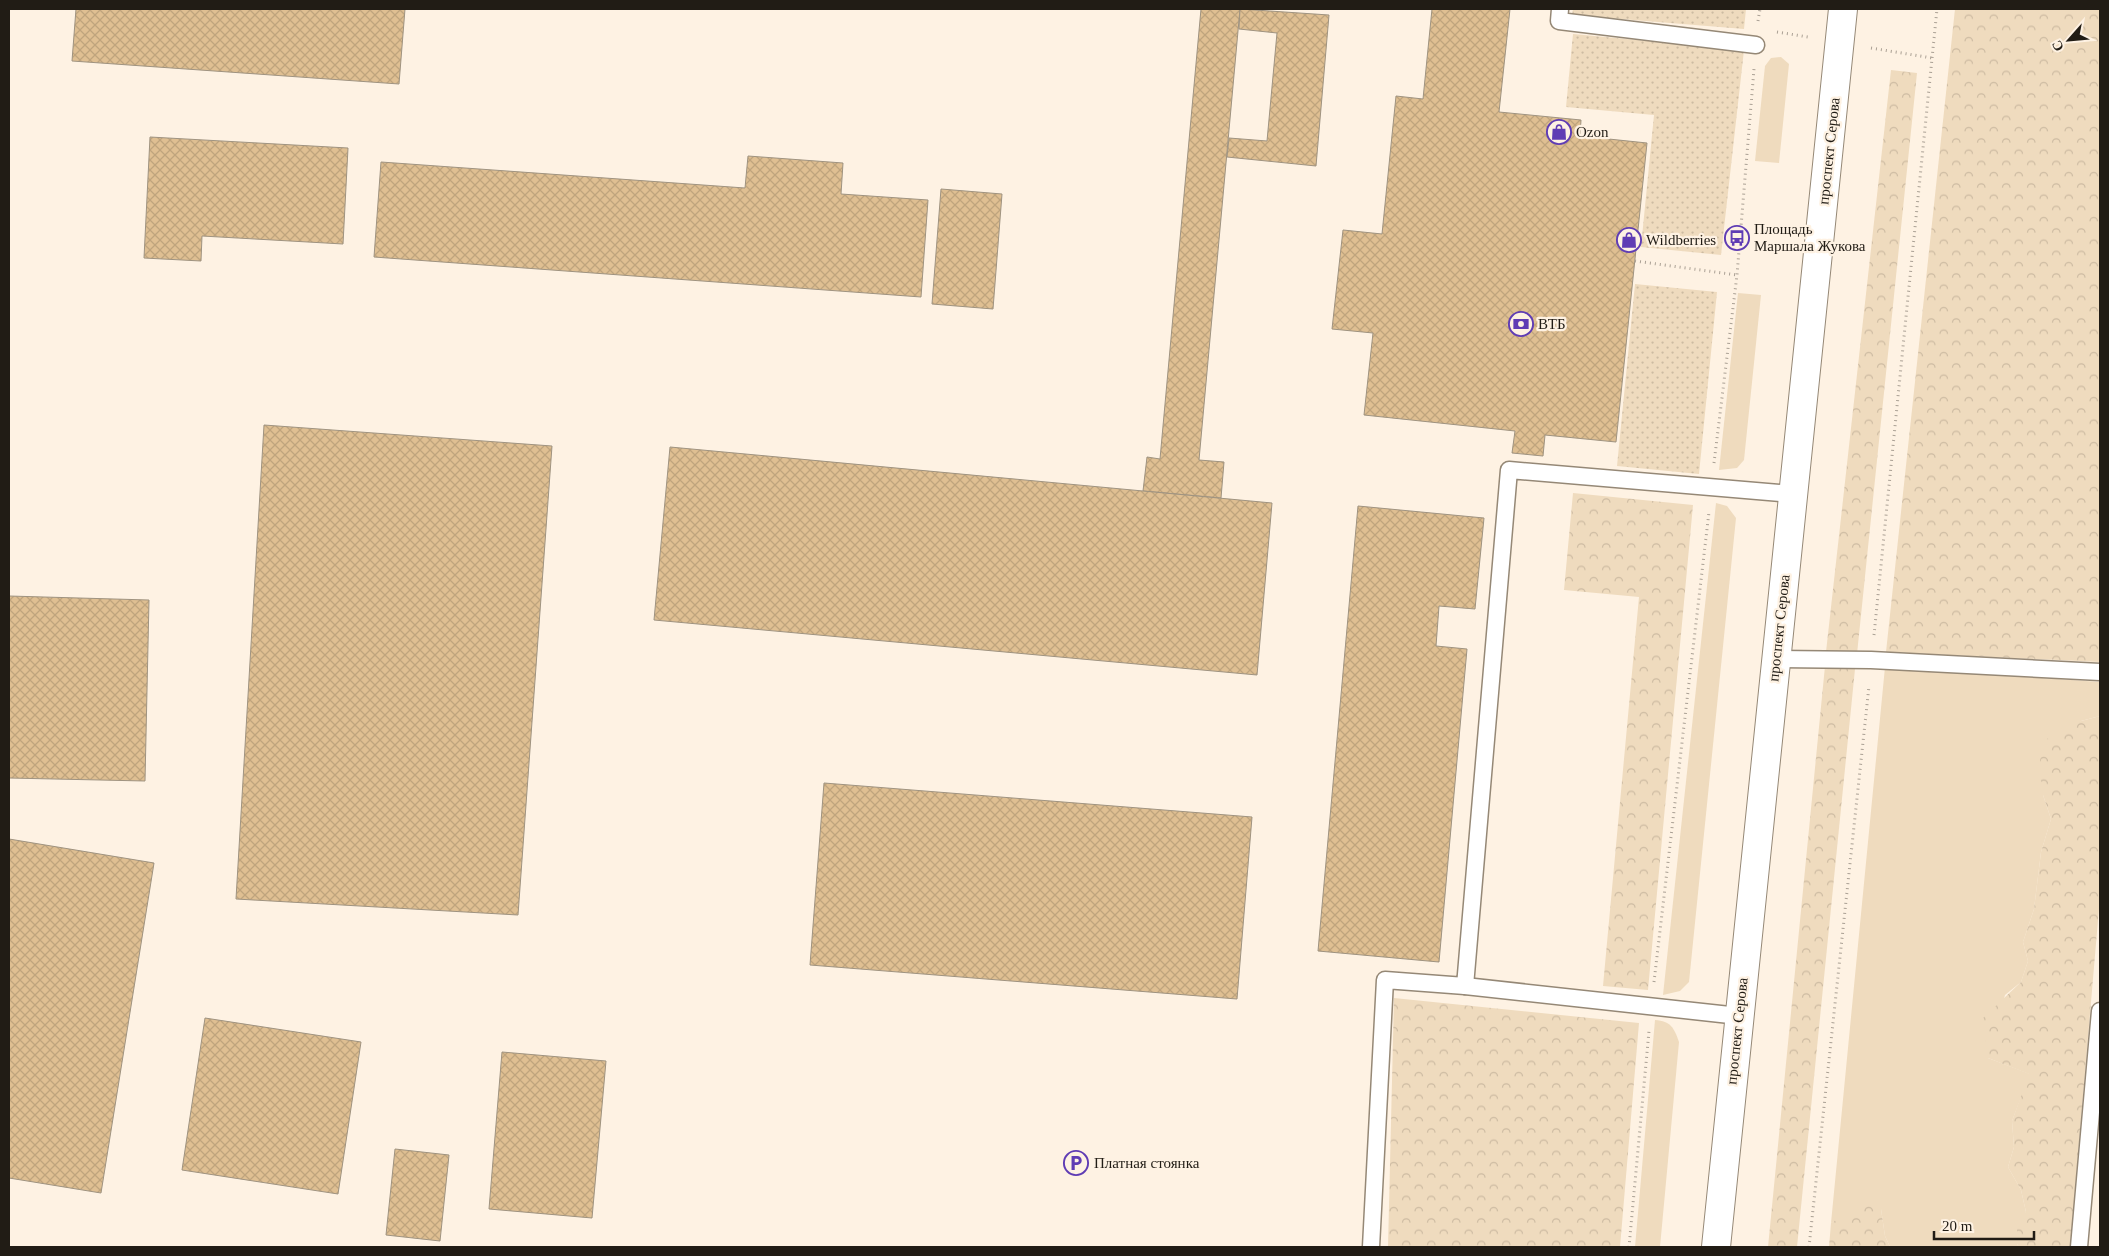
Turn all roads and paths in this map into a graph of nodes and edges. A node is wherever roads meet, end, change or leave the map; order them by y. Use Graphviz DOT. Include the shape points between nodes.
graph roads {
  1 [pos="1560,9"];
  2 [pos="1760,9"];
  3 [pos="1844,9"];
  4 [pos="1937,9"];
  5 [pos="1756,45"];
  6 [pos="1635,261"];
  7 [pos="1737,275"];
  8 [pos="1711,488"];
  9 [pos="1792,494"];
  10 [pos="1776,658"];
  11 [pos="1871,660"];
  12 [pos="2100,672"];
  13 [pos="1465,986"];
  14 [pos="1652,1007"];
  15 [pos="2100,1011"];
  16 [pos="1739,1016"];
  17 [pos="1370,1247"];
  18 [pos="1629,1247"];
  19 [pos="1716,1247"];
  20 [pos="1809,1247"];
  21 [pos="2079,1247"];
  1 -- 5 [label="lane" via="1559,21"];
  2 -- 5 [label="path"];
  3 -- 9 [label="main road, проспект Серова"];
  4 -- 11 [label="path"];
  5 -- 7 [label="path"];
  6 -- 7 [label="path"];
  7 -- 8 [label="path"];
  8 -- 9 [label="lane"];
  8 -- 13 [label="lane" via="1509,470"];
  8 -- 14 [label="path"];
  9 -- 10 [label="main road, проспект Серова"];
  10 -- 11 [label="lane"];
  10 -- 16 [label="main road, проспект Серова"];
  11 -- 12 [label="lane"];
  11 -- 20 [label="path"];
  13 -- 14 [label="lane"];
  13 -- 17 [label="lane" via="1385,980"];
  14 -- 16 [label="lane"];
  14 -- 18 [label="path"];
  15 -- 21 [label="lane"];
  16 -- 19 [label="main road, проспект Серова"];
}
